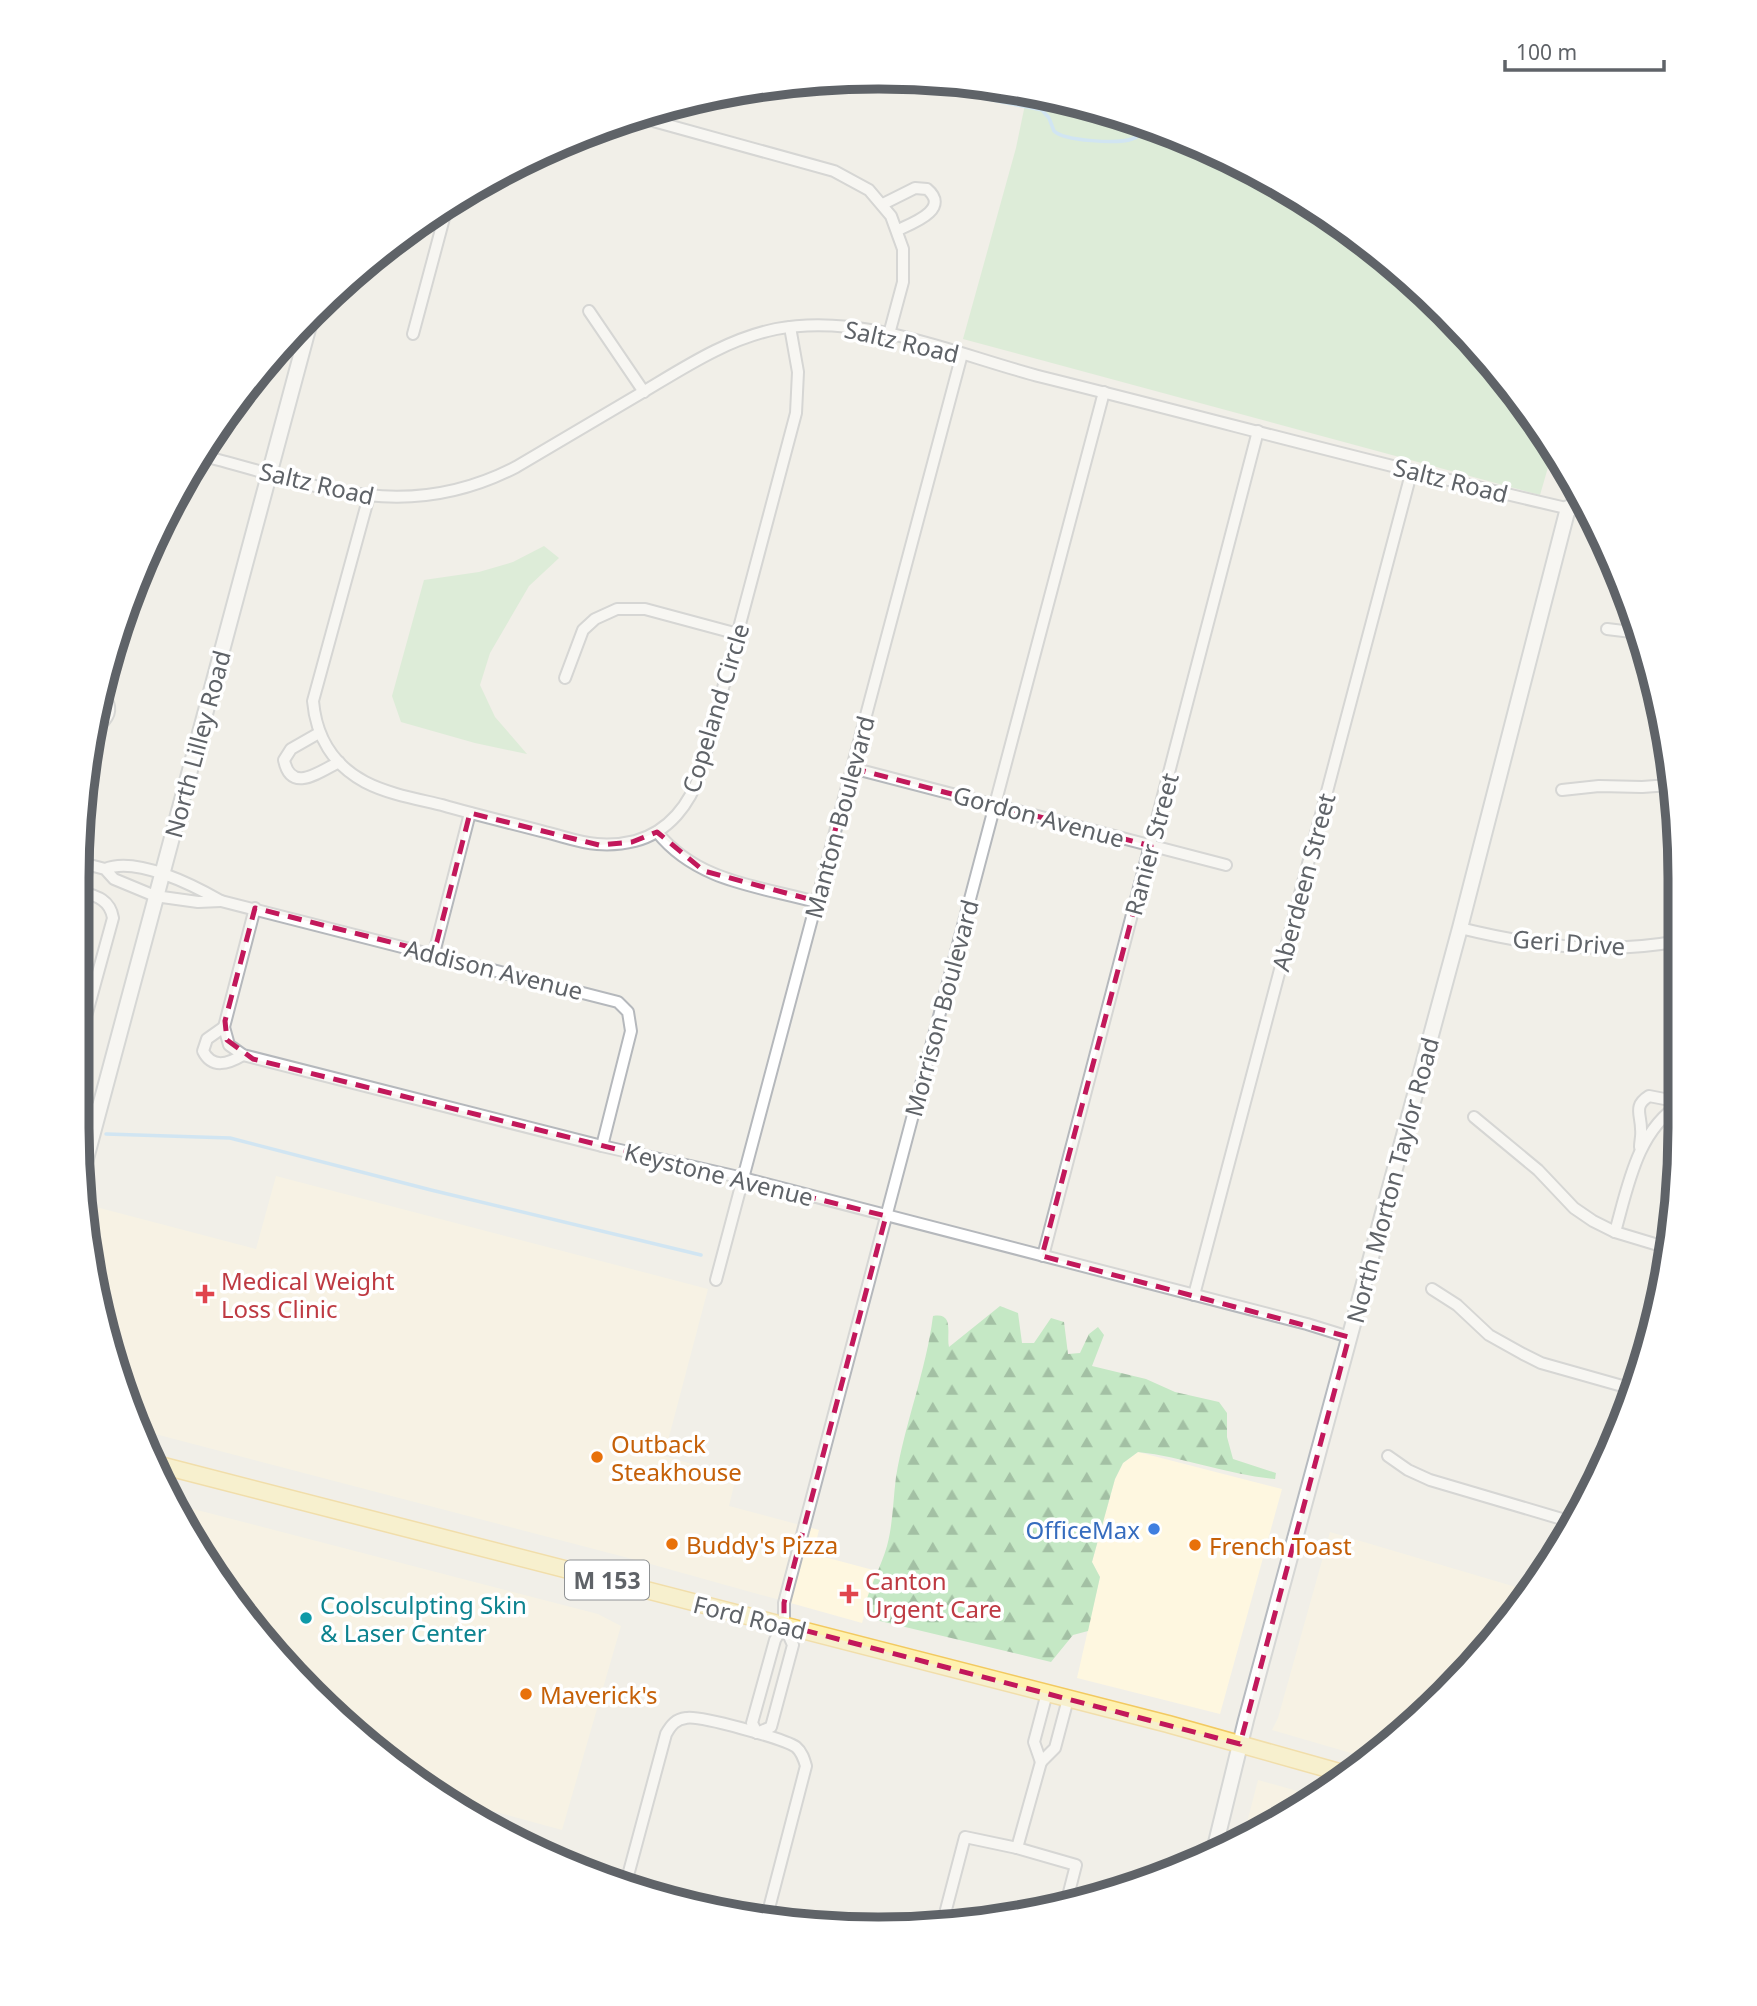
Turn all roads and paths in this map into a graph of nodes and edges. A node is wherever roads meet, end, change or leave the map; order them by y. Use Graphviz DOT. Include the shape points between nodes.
graph roads {
  1 [pos="655,122"];
  2 [pos="883,204"];
  3 [pos="444,220"];
  4 [pos="898,230"];
  5 [pos="589,311"];
  6 [pos="790,327"];
  7 [pos="413,334"];
  8 [pos="888,334"];
  9 [pos="306,335"];
  10 [pos="962,354"];
  11 [pos="643,392"];
  12 [pos="1104,392"];
  13 [pos="1258,431"];
  14 [pos="211,458"];
  15 [pos="1412,470"];
  16 [pos="270,473"];
  17 [pos="369,496"];
  18 [pos="1568,508"];
  19 [pos="1576,510"];
  20 [pos="1606,629"];
  21 [pos="1628,631"];
  22 [pos="738,634"];
  23 [pos="565,678"];
  24 [pos="319,733"];
  25 [pos="339,762"];
  26 [pos="852,768"];
  27 [pos="1662,786"];
  28 [pos="1562,790"];
  29 [pos="995,804"];
  30 [pos="470,813"];
  31 [pos="657,832"];
  32 [pos="1151,846"];
  33 [pos="90,865"];
  34 [pos="1226,865"];
  35 [pos="105,869"];
  36 [pos="162,872"];
  37 [pos="89,895"];
  38 [pos="155,896"];
  39 [pos="221,901"];
  40 [pos="816,902"];
  41 [pos="254,908"];
  42 [pos="1460,928"];
  43 [pos="1668,943"];
  44 [pos="434,953"];
  45 [pos="89,1006"];
  46 [pos="224,1027"];
  47 [pos="243,1055"];
  48 [pos="1668,1100"];
  49 [pos="89,1107"];
  50 [pos="99,1110"];
  51 [pos="1668,1113"];
  52 [pos="1474,1117"];
  53 [pos="90,1145"];
  54 [pos="601,1146"];
  55 [pos="1640,1150"];
  56 [pos="743,1178"];
  57 [pos="886,1216"];
  58 [pos="1615,1232"];
  59 [pos="1659,1245"];
  60 [pos="1043,1256"];
  61 [pos="716,1280"];
  62 [pos="1432,1289"];
  63 [pos="1194,1295"];
  64 [pos="1349,1337"];
  65 [pos="1624,1386"];
  66 [pos="1388,1456"];
  67 [pos="166,1467"];
  68 [pos="1563,1519"];
  69 [pos="784,1625"];
  70 [pos="1047,1693"];
  71 [pos="1068,1699"];
  72 [pos="757,1733"];
  73 [pos="1240,1744"];
  74 [pos="1041,1762"];
  75 [pos="1335,1771"];
  76 [pos="1217,1840"];
  77 [pos="1017,1849"];
  78 [pos="628,1876"];
  79 [pos="1069,1893"];
  80 [pos="769,1909"];
  81 [pos="945,1914"];
  1 -- 2 [label="street" via="834,172 860,183"];
  2 -- 4 [label="street"];
  2 -- 4 [label="street" via="915,188 933,195 931,213"];
  3 -- 7 [label="street"];
  4 -- 8 [label="street" via="903,282"];
  5 -- 11 [label="street"];
  6 -- 8 [label="street, Saltz Road" via="839,325"];
  6 -- 11 [label="street, Saltz Road" via="726,345"];
  6 -- 22 [label="street, Copeland Circle" via="798,372 796,413"];
  8 -- 10 [label="street, Saltz Road"];
  9 -- 16 [label="street, North Lilley Road"];
  10 -- 12 [label="street, Saltz Road"];
  10 -- 26 [label="street, Manton Boulevard"];
  11 -- 17 [label="street, Saltz Road" via="481,484 427,496"];
  12 -- 13 [label="street, Saltz Road"];
  12 -- 29 [label="street, Morrison Boulevard"];
  13 -- 15 [label="street, Saltz Road"];
  13 -- 32 [label="street, Ranier Street"];
  14 -- 16 [label="street, Saltz Road"];
  15 -- 18 [label="street, Saltz Road"];
  15 -- 63 [label="street, Aberdeen Street"];
  16 -- 17 [label="street, Saltz Road"];
  16 -- 36 [label="street, North Lilley Road"];
  17 -- 24 [label="street, Copeland Circle" via="315,687 313,710"];
  18 -- 19 [label="street, Saltz Road"];
  18 -- 42 [label="street, North Morton Taylor Road"];
  20 -- 21 [label="street"];
  22 -- 23 [label="street" via="645,609 617,609 583,630"];
  22 -- 31 [label="street, Copeland Circle" via="696,785 679,814"];
  24 -- 25 [label="street, Copeland Circle"];
  24 -- 25 [label="street" via="291,749 284,760 286,771 294,778 306,778"];
  25 -- 30 [label="street, Copeland Circle" via="365,782"];
  26 -- 29 [label="street, Gordon Avenue"];
  26 -- 40 [label="street, Manton Boulevard"];
  27 -- 28 [label="street"];
  29 -- 32 [label="street, Gordon Avenue"];
  29 -- 57 [label="street, Morrison Boulevard"];
  30 -- 31 [label="street, Copeland Circle" via="599,845 632,842"];
  30 -- 44 [label="street"];
  31 -- 40 [label="street" via="678,855 704,871"];
  32 -- 34 [label="street, Gordon Avenue"];
  32 -- 60 [label="street, Ranier Street"];
  33 -- 35 [label="street, Addison Avenue"];
  35 -- 36 [label="street, Addison Avenue" via="115,865"];
  35 -- 38 [label="street, Addison Avenue" via="114,879"];
  36 -- 38 [label="street, North Lilley Road"];
  36 -- 39 [label="street, Addison Avenue"];
  37 -- 45 [label="street" via="104,900 113,918"];
  38 -- 39 [label="street, Addison Avenue"];
  38 -- 50 [label="street, North Lilley Road"];
  39 -- 41 [label="street, Addison Avenue"];
  40 -- 56 [label="street, Manton Boulevard"];
  41 -- 44 [label="street, Addison Avenue"];
  41 -- 46 [label="street"];
  42 -- 43 [label="street, Geri Drive" via="1510,940 1589,949"];
  42 -- 64 [label="street, North Morton Taylor Road"];
  44 -- 54 [label="street, Addison Avenue" via="612,999 623,1006 631,1019 631,1031"];
  46 -- 47 [label="street" via="229,1045"];
  46 -- 47 [label="street" via="206,1039 205,1056 219,1065"];
  47 -- 54 [label="street, Keystone Avenue"];
  48 -- 55 [label="street" via="1649,1096 1639,1104"];
  49 -- 50 [label="street"];
  50 -- 53 [label="street, North Lilley Road"];
  51 -- 55 [label="street"];
  52 -- 58 [label="street" via="1538,1170 1574,1208"];
  54 -- 56 [label="street, Keystone Avenue"];
  55 -- 58 [label="street"];
  56 -- 57 [label="street, Keystone Avenue"];
  56 -- 61 [label="street, Manton Boulevard"];
  57 -- 60 [label="street, Keystone Avenue"];
  57 -- 69 [label="street, Morrison Boulevard" via="784,1603"];
  58 -- 59 [label="street"];
  60 -- 63 [label="street, Keystone Avenue"];
  62 -- 65 [label="street" via="1489,1335 1523,1354"];
  63 -- 64 [label="street, Keystone Avenue"];
  64 -- 73 [label="street, North Morton Taylor Road"];
  66 -- 68 [label="street" via="1430,1480"];
  67 -- 69 [label="main road, Ford Road / M 153"];
  69 -- 70 [label="main road, Ford Road / M 153"];
  69 -- 72 [label="street" via="775,1640 752,1723"];
  69 -- 72 [label="street" via="793,1645 771,1727"];
  70 -- 71 [label="main road, Ford Road / M 153"];
  70 -- 74 [label="street" via="1034,1742"];
  71 -- 73 [label="main road, Ford Road / M 153"];
  71 -- 74 [label="street" via="1055,1748"];
  72 -- 78 [label="street" via="694,1717 671,1726"];
  72 -- 80 [label="street" via="790,1743 806,1766"];
  73 -- 75 [label="main road, Ford Road / M 153"];
  73 -- 76 [label="street, North Morton Taylor Road"];
  74 -- 77 [label="street"];
  77 -- 79 [label="street" via="1076,1865"];
  77 -- 81 [label="street" via="965,1837"];
}
